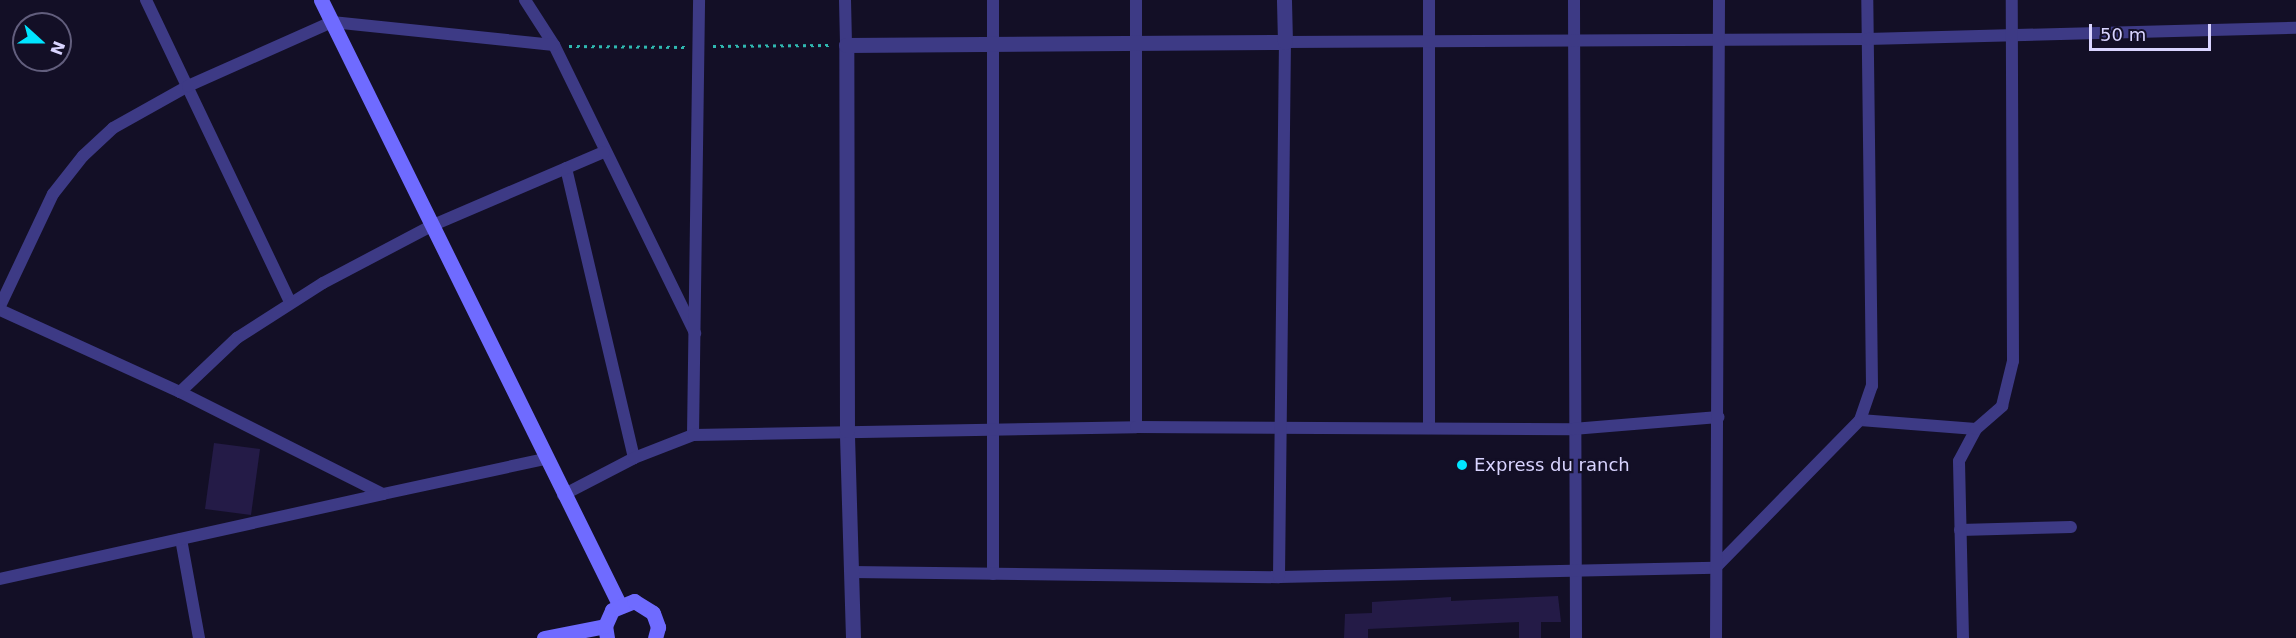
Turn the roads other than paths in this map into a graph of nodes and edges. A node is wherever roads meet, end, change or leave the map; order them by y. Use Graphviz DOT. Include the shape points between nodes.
graph roads {
  1 [pos="146,0"];
  2 [pos="321,0"];
  3 [pos="525,0"];
  4 [pos="699,0"];
  5 [pos="845,0"];
  6 [pos="993,0"];
  7 [pos="1136,0"];
  8 [pos="1284,0"];
  9 [pos="1428,0"];
  10 [pos="1574,0"];
  11 [pos="1719,0"];
  12 [pos="1867,0"];
  13 [pos="2012,0"];
  14 [pos="332,22"];
  15 [pos="2296,28"];
  16 [pos="2012,34"];
  17 [pos="1574,38"];
  18 [pos="1719,39"];
  19 [pos="1867,39"];
  20 [pos="1428,40"];
  21 [pos="993,41"];
  22 [pos="1285,42"];
  23 [pos="554,45"];
  24 [pos="846,45"];
  25 [pos="1135,45"];
  26 [pos="188,86"];
  27 [pos="604,152"];
  28 [pos="566,168"];
  29 [pos="431,226"];
  30 [pos="290,302"];
  31 [pos="0,308"];
  32 [pos="696,335"];
  33 [pos="180,392"];
  34 [pos="1719,417"];
  35 [pos="1860,420"];
  36 [pos="1136,427"];
  37 [pos="1429,427"];
  38 [pos="1279,428"];
  39 [pos="991,429"];
  40 [pos="1573,429"];
  41 [pos="1976,429"];
  42 [pos="847,430"];
  43 [pos="693,435"];
  44 [pos="545,459"];
  45 [pos="634,459"];
  46 [pos="383,494"];
  47 [pos="563,495"];
  48 [pos="2071,527"];
  49 [pos="1960,530"];
  50 [pos="181,539"];
  51 [pos="1715,568"];
  52 [pos="851,572"];
  53 [pos="1576,572"];
  54 [pos="993,574"];
  55 [pos="1279,577"];
  56 [pos="0,579"];
  57 [pos="619,604"];
  58 [pos="606,632"];
  59 [pos="658,637"];
  60 [pos="199,638"];
  61 [pos="544,638"];
  62 [pos="853,638"];
  63 [pos="1576,638"];
  64 [pos="1716,638"];
  65 [pos="1963,638"];
  1 -- 26 [label="street"];
  2 -- 14 [label="main road"];
  3 -- 23 [label="street"];
  4 -- 32 [label="street"];
  5 -- 24 [label="street"];
  6 -- 21 [label="street"];
  7 -- 25 [label="street"];
  8 -- 22 [label="street"];
  9 -- 20 [label="street"];
  10 -- 17 [label="street"];
  11 -- 18 [label="street"];
  12 -- 19 [label="street"];
  13 -- 16 [label="street"];
  14 -- 23 [label="street"];
  14 -- 26 [label="street"];
  14 -- 29 [label="main road"];
  15 -- 16 [label="street"];
  16 -- 19 [label="street"];
  16 -- 41 [label="street" via="2013,361 2002,406"];
  17 -- 18 [label="street"];
  17 -- 20 [label="street"];
  17 -- 40 [label="street"];
  18 -- 19 [label="street"];
  18 -- 34 [label="street"];
  19 -- 35 [label="street" via="1873,366 1872,386"];
  20 -- 22 [label="street"];
  20 -- 37 [label="street"];
  21 -- 24 [label="street"];
  21 -- 25 [label="street"];
  21 -- 39 [label="street"];
  22 -- 25 [label="street"];
  22 -- 38 [label="street"];
  23 -- 27 [label="street"];
  24 -- 42 [label="street"];
  25 -- 36 [label="street"];
  26 -- 30 [label="street"];
  26 -- 31 [label="street" via="113,128 83,156 54,194"];
  27 -- 28 [label="street"];
  27 -- 32 [label="street"];
  28 -- 29 [label="street"];
  28 -- 45 [label="street"];
  29 -- 30 [label="street"];
  29 -- 44 [label="main road"];
  30 -- 33 [label="street" via="237,338"];
  31 -- 33 [label="street"];
  32 -- 43 [label="street"];
  33 -- 46 [label="street"];
  34 -- 40 [label="street"];
  34 -- 51 [label="street"];
  35 -- 41 [label="street"];
  35 -- 51 [label="street"];
  36 -- 38 [label="street"];
  36 -- 39 [label="street"];
  37 -- 38 [label="street"];
  37 -- 40 [label="street"];
  38 -- 55 [label="street"];
  39 -- 42 [label="street"];
  39 -- 54 [label="street"];
  40 -- 53 [label="street"];
  41 -- 49 [label="street" via="1959,461"];
  42 -- 43 [label="street"];
  42 -- 52 [label="street"];
  43 -- 45 [label="street"];
  44 -- 46 [label="street"];
  44 -- 47 [label="main road"];
  45 -- 47 [label="street"];
  46 -- 50 [label="street"];
  47 -- 57 [label="main road"];
  48 -- 49 [label="street"];
  49 -- 65 [label="street"];
  50 -- 56 [label="street"];
  50 -- 60 [label="street"];
  51 -- 53 [label="street"];
  51 -- 64 [label="street"];
  52 -- 54 [label="street"];
  52 -- 62 [label="street"];
  53 -- 55 [label="street"];
  53 -- 63 [label="street"];
  54 -- 55 [label="street"];
  57 -- 58 [label="main road" via="607,618"];
  57 -- 59 [label="main road" via="634,601 648,607 657,620"];
  58 -- 61 [label="main road"];
}
